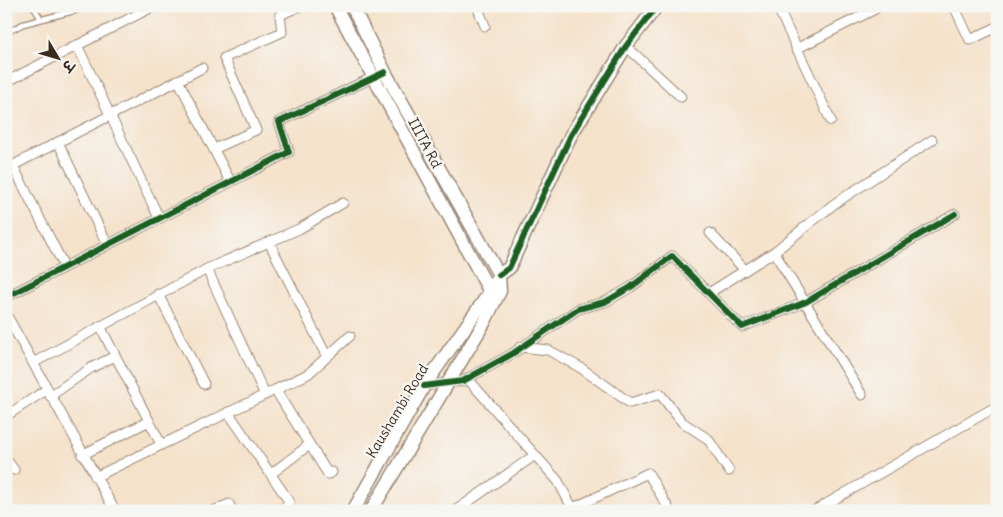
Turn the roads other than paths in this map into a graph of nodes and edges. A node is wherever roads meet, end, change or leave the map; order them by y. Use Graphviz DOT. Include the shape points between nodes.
graph roads {
  1 [pos="33,6"];
  2 [pos="71,6"];
  3 [pos="84,6"];
  4 [pos="154,6"];
  5 [pos="300,6"];
  6 [pos="336,6"];
  7 [pos="352,6"];
  8 [pos="477,6"];
  9 [pos="657,6"];
  10 [pos="777,6"];
  11 [pos="954,6"];
  12 [pos="875,9"];
  13 [pos="74,11"];
  14 [pos="41,19"];
  15 [pos="485,26"];
  16 [pos="997,27"];
  17 [pos="6,33"];
  18 [pos="77,45"];
  19 [pos="626,46"];
  20 [pos="796,49"];
  21 [pos="202,68"];
  22 [pos="385,72"];
  23 [pos="372,77"];
  24 [pos="178,80"];
  25 [pos="6,82"];
  26 [pos="681,97"];
  27 [pos="110,116"];
  28 [pos="831,120"];
  29 [pos="932,140"];
  30 [pos="58,142"];
  31 [pos="214,149"];
  32 [pos="9,168"];
  33 [pos="230,181"];
  34 [pos="343,203"];
  35 [pos="955,214"];
  36 [pos="159,218"];
  37 [pos="710,233"];
  38 [pos="269,242"];
  39 [pos="107,244"];
  40 [pos="774,252"];
  41 [pos="64,266"];
  42 [pos="207,269"];
  43 [pos="744,270"];
  44 [pos="499,275"];
  45 [pos="490,292"];
  46 [pos="709,293"];
  47 [pos="158,294"];
  48 [pos="6,297"];
  49 [pos="806,302"];
  50 [pos="6,314"];
  51 [pos="100,326"];
  52 [pos="350,336"];
  53 [pos="520,347"];
  54 [pos="116,356"];
  55 [pos="327,357"];
  56 [pos="33,363"];
  57 [pos="467,378"];
  58 [pos="446,383"];
  59 [pos="204,384"];
  60 [pos="424,386"];
  61 [pos="281,387"];
  62 [pos="48,393"];
  63 [pos="265,395"];
  64 [pos="862,395"];
  65 [pos="997,406"];
  66 [pos="228,412"];
  67 [pos="6,416"];
  68 [pos="149,421"];
  69 [pos="162,444"];
  70 [pos="309,445"];
  71 [pos="82,455"];
  72 [pos="535,455"];
  73 [pos="6,459"];
  74 [pos="14,470"];
  75 [pos="728,471"];
  76 [pos="332,472"];
  77 [pos="271,474"];
  78 [pos="95,478"];
  79 [pos="574,509"];
  80 [pos="115,511"];
  81 [pos="213,511"];
  82 [pos="232,511"];
  83 [pos="283,511"];
  84 [pos="353,511"];
  85 [pos="371,511"];
  86 [pos="455,511"];
  87 [pos="670,511"];
  88 [pos="814,511"];
  1 -- 14 [label="lane"];
  2 -- 13 [label="lane"];
  3 -- 13 [label="lane"];
  4 -- 18 [label="street"];
  5 -- 31 [label="street" via="280,15 282,32 224,58 256,130"];
  6 -- 23 [label="main road, IIITA Rd"];
  7 -- 22 [label="main road, IIITA Rd"];
  8 -- 15 [label="street"];
  9 -- 19 [label="main road, Kaushambi Road"];
  10 -- 20 [label="street"];
  11 -- 16 [label="street" via="970,40"];
  12 -- 20 [label="street"];
  13 -- 14 [label="lane"];
  14 -- 17 [label="lane"];
  18 -- 25 [label="street"];
  18 -- 27 [label="street"];
  19 -- 26 [label="street"];
  19 -- 44 [label="main road, Kaushambi Road" via="571,135 509,268"];
  20 -- 28 [label="street"];
  21 -- 24 [label="street"];
  22 -- 23 [label="street"];
  22 -- 44 [label="main road, IIITA Rd"];
  23 -- 33 [label="street" via="279,122 289,152"];
  23 -- 45 [label="main road, IIITA Rd"];
  24 -- 27 [label="street"];
  24 -- 31 [label="street"];
  27 -- 30 [label="street"];
  27 -- 36 [label="street"];
  29 -- 40 [label="street" via="834,204"];
  30 -- 32 [label="street"];
  30 -- 39 [label="street"];
  31 -- 33 [label="street"];
  32 -- 41 [label="street"];
  33 -- 36 [label="street"];
  34 -- 38 [label="street"];
  35 -- 49 [label="street"];
  36 -- 39 [label="street"];
  37 -- 43 [label="street"];
  38 -- 42 [label="street"];
  38 -- 55 [label="street"];
  39 -- 41 [label="street"];
  40 -- 43 [label="street"];
  40 -- 49 [label="street"];
  41 -- 48 [label="street"];
  42 -- 47 [label="street"];
  42 -- 63 [label="street"];
  43 -- 46 [label="street"];
  44 -- 45 [label="main road, Kaushambi Road"];
  44 -- 58 [label="main road" via="500,291"];
  45 -- 60 [label="main road, Kaushambi Road"];
  46 -- 49 [label="street" via="742,327"];
  46 -- 53 [label="street" via="672,256 631,287 605,302 578,309"];
  47 -- 51 [label="street"];
  47 -- 59 [label="street"];
  49 -- 64 [label="street"];
  50 -- 56 [label="street"];
  51 -- 54 [label="street"];
  51 -- 56 [label="street"];
  52 -- 55 [label="street"];
  53 -- 57 [label="street"];
  53 -- 75 [label="street" via="548,350 581,368 630,403 660,394 682,422 708,439"];
  54 -- 62 [label="street"];
  54 -- 68 [label="street"];
  55 -- 61 [label="street" via="308,374"];
  56 -- 62 [label="street"];
  57 -- 58 [label="street"];
  57 -- 72 [label="street"];
  58 -- 60 [label="street"];
  58 -- 85 [label="main road"];
  60 -- 84 [label="main road, Kaushambi Road"];
  61 -- 63 [label="street"];
  61 -- 70 [label="street" via="276,391"];
  62 -- 67 [label="street"];
  62 -- 71 [label="street"];
  63 -- 66 [label="street"];
  65 -- 88 [label="street"];
  66 -- 69 [label="street"];
  66 -- 77 [label="street"];
  68 -- 69 [label="street"];
  68 -- 71 [label="street"];
  69 -- 78 [label="street"];
  70 -- 76 [label="street" via="328,474"];
  70 -- 77 [label="street"];
  71 -- 78 [label="street"];
  72 -- 79 [label="street" via="558,482"];
  72 -- 86 [label="street"];
  73 -- 74 [label="street"];
  77 -- 83 [label="street" via="290,501"];
  78 -- 80 [label="street"];
  79 -- 87 [label="street" via="648,473"];
  81 -- 82 [label="street" via="229,504"];
}
